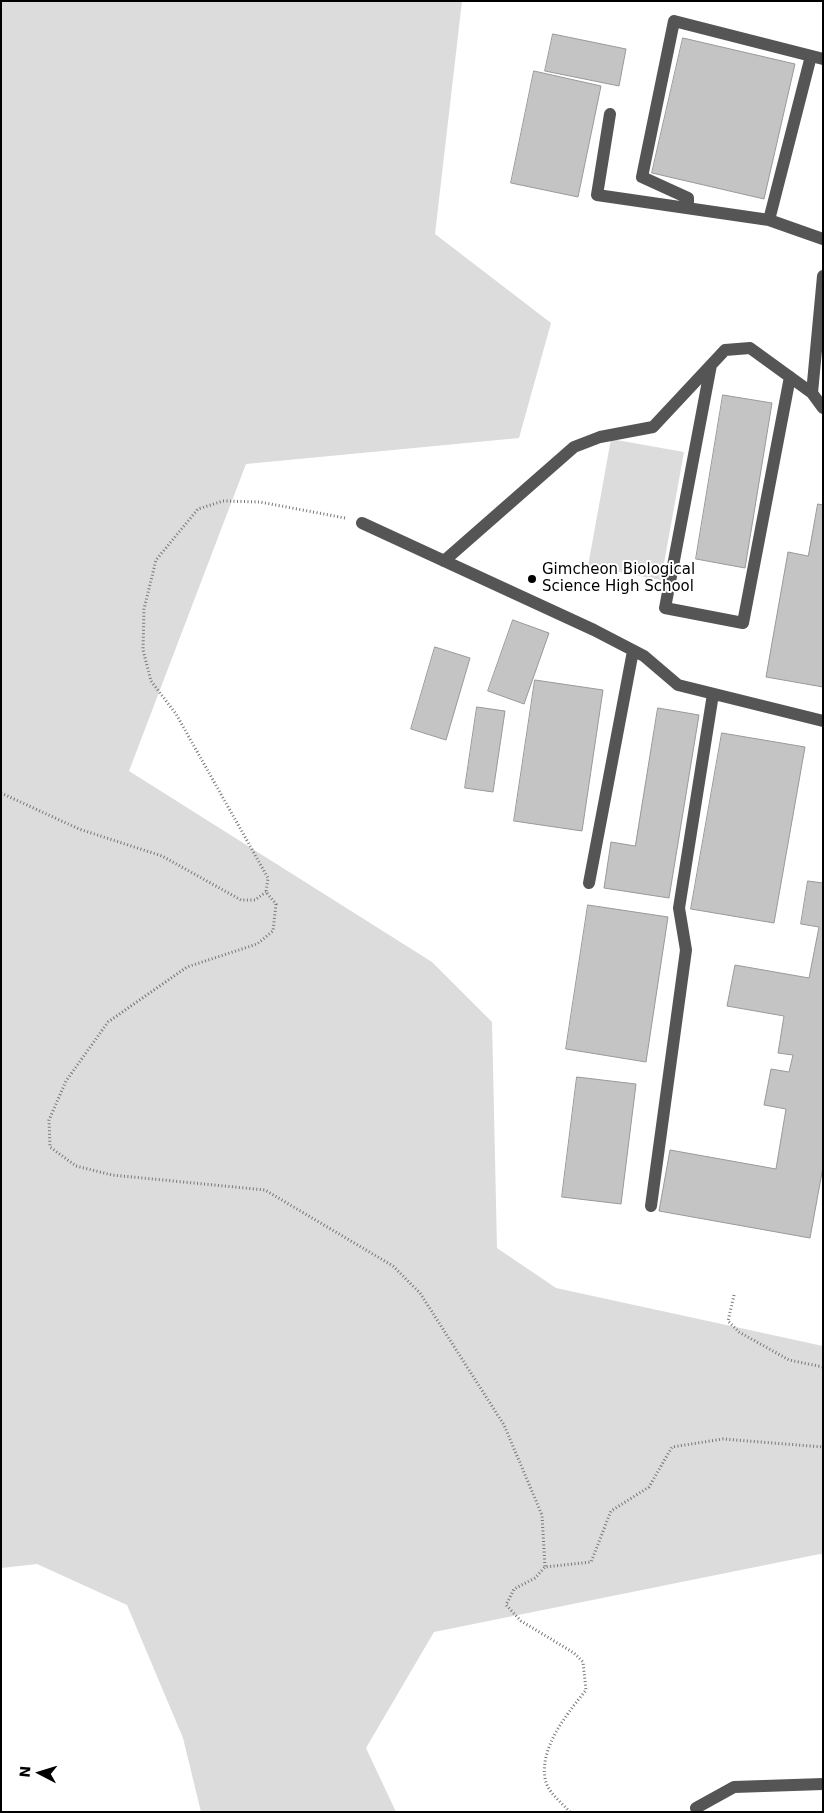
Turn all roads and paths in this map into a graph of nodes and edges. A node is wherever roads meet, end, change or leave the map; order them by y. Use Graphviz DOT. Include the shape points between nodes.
graph roads {
  1 [pos="817,58"];
  2 [pos="610,114"];
  3 [pos="688,208"];
  4 [pos="769,220"];
  5 [pos="823,239"];
  6 [pos="823,276"];
  7 [pos="712,365"];
  8 [pos="790,377"];
  9 [pos="812,393"];
  10 [pos="823,408"];
  11 [pos="362,523"];
  12 [pos="444,561"];
  13 [pos="634,651"];
  14 [pos="714,694"];
  15 [pos="823,721"];
  16 [pos="1,793"];
  17 [pos="589,883"];
  18 [pos="266,892"];
  19 [pos="650,1206"];
  20 [pos="734,1295"];
  21 [pos="823,1367"];
  22 [pos="823,1447"];
  23 [pos="545,1567"];
  24 [pos="823,1784"];
  25 [pos="696,1808"];
  26 [pos="570,1812"];
  1 -- 3 [label="street" via="674,20 642,178 688,198"];
  1 -- 4 [label="street"];
  2 -- 3 [label="street" via="597,195"];
  3 -- 4 [label="street"];
  4 -- 5 [label="street"];
  6 -- 9 [label="street"];
  7 -- 8 [label="street" via="725,350 750,348"];
  7 -- 8 [label="street" via="665,608 743,623"];
  7 -- 12 [label="street" via="653,427 600,437 574,447"];
  8 -- 9 [label="street"];
  9 -- 10 [label="street"];
  11 -- 12 [label="street"];
  11 -- 18 [label="path" via="260,502 223,501 198,509 156,560 144,609 143,650 150,680 176,714 268,878"];
  12 -- 13 [label="street"];
  13 -- 14 [label="street" via="678,685"];
  13 -- 17 [label="street"];
  14 -- 15 [label="street"];
  14 -- 19 [label="street" via="679,908 686,950"];
  16 -- 18 [label="path" via="79,829 162,856 241,900 255,900"];
  18 -- 23 [label="path" via="276,904 273,931 257,944 187,967 108,1022 66,1082 49,1120 50,1147 76,1166 112,1175 265,1190 393,1266 420,1293 504,1425 542,1515"];
  20 -- 21 [label="path" via="728,1321 739,1332 789,1360"];
  22 -- 23 [label="path" via="723,1439 672,1447 649,1487 611,1511 591,1562"];
  23 -- 26 [label="path" via="535,1578 514,1589 506,1605 521,1621 574,1652 584,1662 586,1690 562,1720 545,1759 545,1779 552,1794"];
  24 -- 25 [label="street" via="734,1787"];
}
